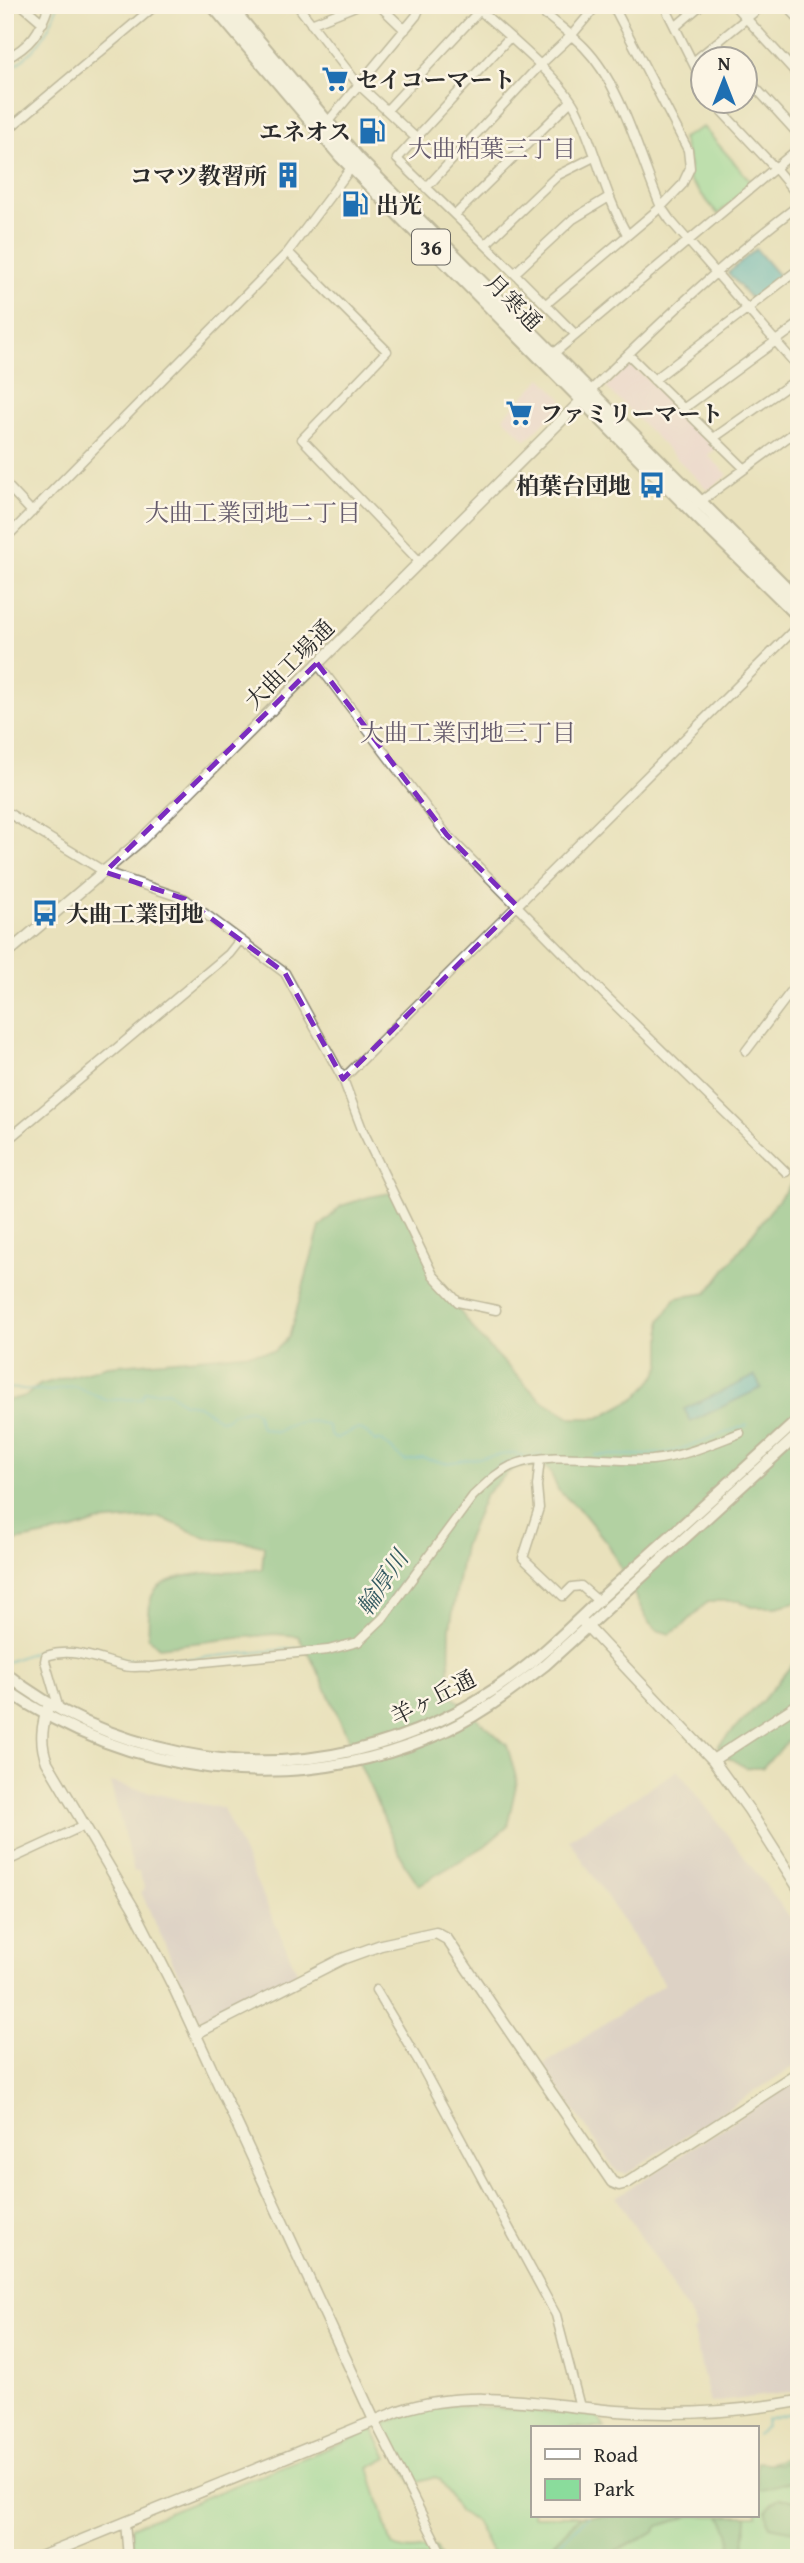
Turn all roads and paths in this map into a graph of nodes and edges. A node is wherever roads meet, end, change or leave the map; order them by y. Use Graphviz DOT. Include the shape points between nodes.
graph roads {
  1 [pos="22,5"];
  2 [pos="49,5"];
  3 [pos="156,5"];
  4 [pos="213,5"];
  5 [pos="228,5"];
  6 [pos="297,5"];
  7 [pos="358,5"];
  8 [pos="379,5"];
  9 [pos="421,5"];
  10 [pos="535,5"];
  11 [pos="553,5"];
  12 [pos="597,5"];
  13 [pos="609,5"];
  14 [pos="664,5"];
  15 [pos="701,5"];
  16 [pos="734,5"];
  17 [pos="762,5"];
  18 [pos="786,5"];
  19 [pos="477,8"];
  20 [pos="546,16"];
  21 [pos="747,19"];
  22 [pos="799,19"];
  23 [pos="43,23"];
  24 [pos="312,24"];
  25 [pos="675,27"];
  26 [pos="405,30"];
  27 [pos="571,36"];
  28 [pos="509,38"];
  29 [pos="716,43"];
  30 [pos="5,46"];
  31 [pos="712,46"];
  32 [pos="719,46"];
  33 [pos="688,52"];
  34 [pos="15,54"];
  35 [pos="5,59"];
  36 [pos="539,66"];
  37 [pos="799,76"];
  38 [pos="358,84"];
  39 [pos="758,90"];
  40 [pos="571,101"];
  41 [pos="387,110"];
  42 [pos="726,116"];
  43 [pos="323,127"];
  44 [pos="5,132"];
  45 [pos="799,135"];
  46 [pos="416,138"];
  47 [pos="799,148"];
  48 [pos="594,157"];
  49 [pos="355,163"];
  50 [pos="775,168"];
  51 [pos="426,188"];
  52 [pos="609,197"];
  53 [pos="799,197"];
  54 [pos="799,205"];
  55 [pos="661,207"];
  56 [pos="455,215"];
  57 [pos="627,233"];
  58 [pos="687,240"];
  59 [pos="486,244"];
  60 [pos="288,252"];
  61 [pos="799,269"];
  62 [pos="716,272"];
  63 [pos="514,273"];
  64 [pos="546,304"];
  65 [pos="747,310"];
  66 [pos="799,324"];
  67 [pos="576,335"];
  68 [pos="775,343"];
  69 [pos="629,355"];
  70 [pos="548,358"];
  71 [pos="799,368"];
  72 [pos="799,378"];
  73 [pos="654,380"];
  74 [pos="586,395"];
  75 [pos="683,409"];
  76 [pos="799,429"];
  77 [pos="715,437"];
  78 [pos="744,468"];
  79 [pos="5,483"];
  80 [pos="695,506"];
  81 [pos="33,512"];
  82 [pos="5,539"];
  83 [pos="419,561"];
  84 [pos="799,601"];
  85 [pos="799,616"];
  86 [pos="799,625"];
  87 [pos="317,663"];
  88 [pos="5,811"];
  89 [pos="105,872"];
  90 [pos="517,906"];
  91 [pos="240,940"];
  92 [pos="5,955"];
  93 [pos="799,981"];
  94 [pos="746,1051"];
  95 [pos="343,1079"];
  96 [pos="5,1142"];
  97 [pos="786,1172"];
  98 [pos="496,1310"];
  99 [pos="799,1419"];
  100 [pos="740,1433"];
  101 [pos="799,1434"];
  102 [pos="540,1459"];
  103 [pos="598,1601"];
  104 [pos="579,1618"];
  105 [pos="588,1627"];
  106 [pos="5,1673"];
  107 [pos="5,1689"];
  108 [pos="799,1704"];
  109 [pos="54,1707"];
  110 [pos="45,1715"];
  111 [pos="713,1760"];
  112 [pos="85,1825"];
  113 [pos="5,1861"];
  114 [pos="799,1889"];
  115 [pos="376,1990"];
  116 [pos="195,2034"];
  117 [pos="799,2072"];
  118 [pos="799,2401"];
  119 [pos="580,2407"];
  120 [pos="374,2420"];
  121 [pos="125,2522"];
  122 [pos="38,2558"];
  123 [pos="128,2558"];
  124 [pos="444,2558"];
  1 -- 23 [label="street"];
  2 -- 23 [label="street"];
  3 -- 44 [label="street"];
  4 -- 43 [label="highway, 月寒通 / 36"];
  5 -- 43 [label="highway, 月寒通 / 36"];
  6 -- 24 [label="street"];
  7 -- 24 [label="street"];
  8 -- 26 [label="street"];
  9 -- 26 [label="street"];
  10 -- 20 [label="street"];
  11 -- 20 [label="street"];
  12 -- 27 [label="street"];
  13 -- 55 [label="street" via="688,150 690,168 682,185"];
  14 -- 25 [label="street"];
  15 -- 25 [label="street"];
  16 -- 21 [label="street"];
  17 -- 21 [label="street"];
  18 -- 22 [label="street"];
  19 -- 28 [label="street"];
  19 -- 41 [label="street"];
  20 -- 27 [label="street"];
  21 -- 29 [label="street"];
  21 -- 37 [label="street"];
  23 -- 34 [label="street"];
  24 -- 38 [label="street"];
  25 -- 33 [label="street"];
  26 -- 38 [label="street"];
  27 -- 36 [label="street"];
  27 -- 55 [label="street" via="603,71"];
  28 -- 36 [label="street"];
  28 -- 46 [label="street"];
  29 -- 31 [label="street"];
  29 -- 32 [label="street"];
  30 -- 34 [label="street"];
  34 -- 35 [label="street"];
  36 -- 40 [label="street"];
  36 -- 51 [label="street"];
  38 -- 41 [label="street"];
  38 -- 43 [label="street"];
  39 -- 45 [label="street"];
  40 -- 48 [label="street"];
  40 -- 56 [label="street"];
  41 -- 46 [label="street"];
  42 -- 50 [label="street"];
  43 -- 49 [label="highway, 月寒通 / 36"];
  46 -- 51 [label="street" via="397,159"];
  47 -- 50 [label="street"];
  48 -- 52 [label="street"];
  48 -- 59 [label="street" via="558,175"];
  49 -- 60 [label="street"];
  49 -- 70 [label="highway, 月寒通 / 36"];
  50 -- 53 [label="street"];
  50 -- 58 [label="street"];
  51 -- 56 [label="street"];
  52 -- 57 [label="street"];
  52 -- 63 [label="street" via="573,219"];
  54 -- 62 [label="street"];
  55 -- 57 [label="street"];
  55 -- 58 [label="street"];
  56 -- 59 [label="street"];
  57 -- 64 [label="street"];
  58 -- 62 [label="street"];
  58 -- 67 [label="street"];
  59 -- 63 [label="street"];
  60 -- 81 [label="street"];
  60 -- 83 [label="street" via="387,351 302,439"];
  61 -- 65 [label="street"];
  62 -- 65 [label="street"];
  62 -- 69 [label="street"];
  63 -- 64 [label="street"];
  64 -- 67 [label="street"];
  65 -- 68 [label="street"];
  65 -- 73 [label="street"];
  66 -- 68 [label="street"];
  67 -- 70 [label="street"];
  68 -- 71 [label="street"];
  68 -- 75 [label="street"];
  69 -- 73 [label="street"];
  69 -- 74 [label="street"];
  70 -- 74 [label="highway, 月寒通 / 36"];
  72 -- 77 [label="street"];
  73 -- 75 [label="street"];
  74 -- 80 [label="highway, 月寒通 / 36"];
  74 -- 83 [label="street, 大曲工場通"];
  75 -- 77 [label="street"];
  76 -- 78 [label="street"];
  77 -- 78 [label="street"];
  78 -- 80 [label="street"];
  79 -- 81 [label="street"];
  80 -- 84 [label="highway, 月寒通 / 36"];
  80 -- 85 [label="highway, 月寒通 / 36"];
  81 -- 82 [label="street"];
  83 -- 87 [label="street, 大曲工場通"];
  86 -- 90 [label="street"];
  87 -- 89 [label="street, 大曲工場通"];
  87 -- 90 [label="street" via="447,835"];
  88 -- 89 [label="street"];
  89 -- 91 [label="street" via="185,899"];
  89 -- 92 [label="street, 大曲工場通"];
  90 -- 95 [label="street"];
  90 -- 97 [label="street"];
  91 -- 95 [label="street" via="285,974"];
  91 -- 96 [label="street"];
  93 -- 94 [label="street"];
  95 -- 98 [label="street" via="362,1129 433,1275 457,1302"];
  99 -- 103 [label="main road, 羊ヶ丘通"];
  100 -- 102 [label="street" via="690,1452 651,1460"];
  101 -- 105 [label="main road, 羊ヶ丘通"];
  102 -- 103 [label="street" via="539,1508 523,1558 563,1596 581,1586"];
  102 -- 109 [label="street" via="499,1473 473,1496 383,1618 358,1642 327,1650 152,1667 126,1666 85,1653 56,1653 45,1661"];
  103 -- 104 [label="main road, 羊ヶ丘通"];
  104 -- 105 [label="street"];
  104 -- 109 [label="main road, 羊ヶ丘通" via="513,1677 440,1722 338,1754 250,1762 200,1757 134,1742"];
  105 -- 110 [label="main road, 羊ヶ丘通" via="501,1699 432,1737 345,1764 275,1771 194,1766 133,1752"];
  105 -- 111 [label="street"];
  106 -- 109 [label="main road, 羊ヶ丘通"];
  107 -- 110 [label="main road, 羊ヶ丘通"];
  108 -- 111 [label="street"];
  109 -- 110 [label="street"];
  110 -- 112 [label="street" via="41,1734 47,1762"];
  111 -- 114 [label="street"];
  112 -- 113 [label="street"];
  112 -- 116 [label="street" via="134,1909"];
  115 -- 119 [label="street" via="556,2315"];
  116 -- 117 [label="street" via="360,1951 436,1933 447,1939 612,2182 619,2185"];
  116 -- 120 [label="street"];
  118 -- 119 [label="street" via="685,2414"];
  119 -- 120 [label="street" via="478,2398 438,2400"];
  120 -- 121 [label="street"];
  120 -- 124 [label="street"];
  121 -- 122 [label="street"];
  121 -- 123 [label="street"];
}
